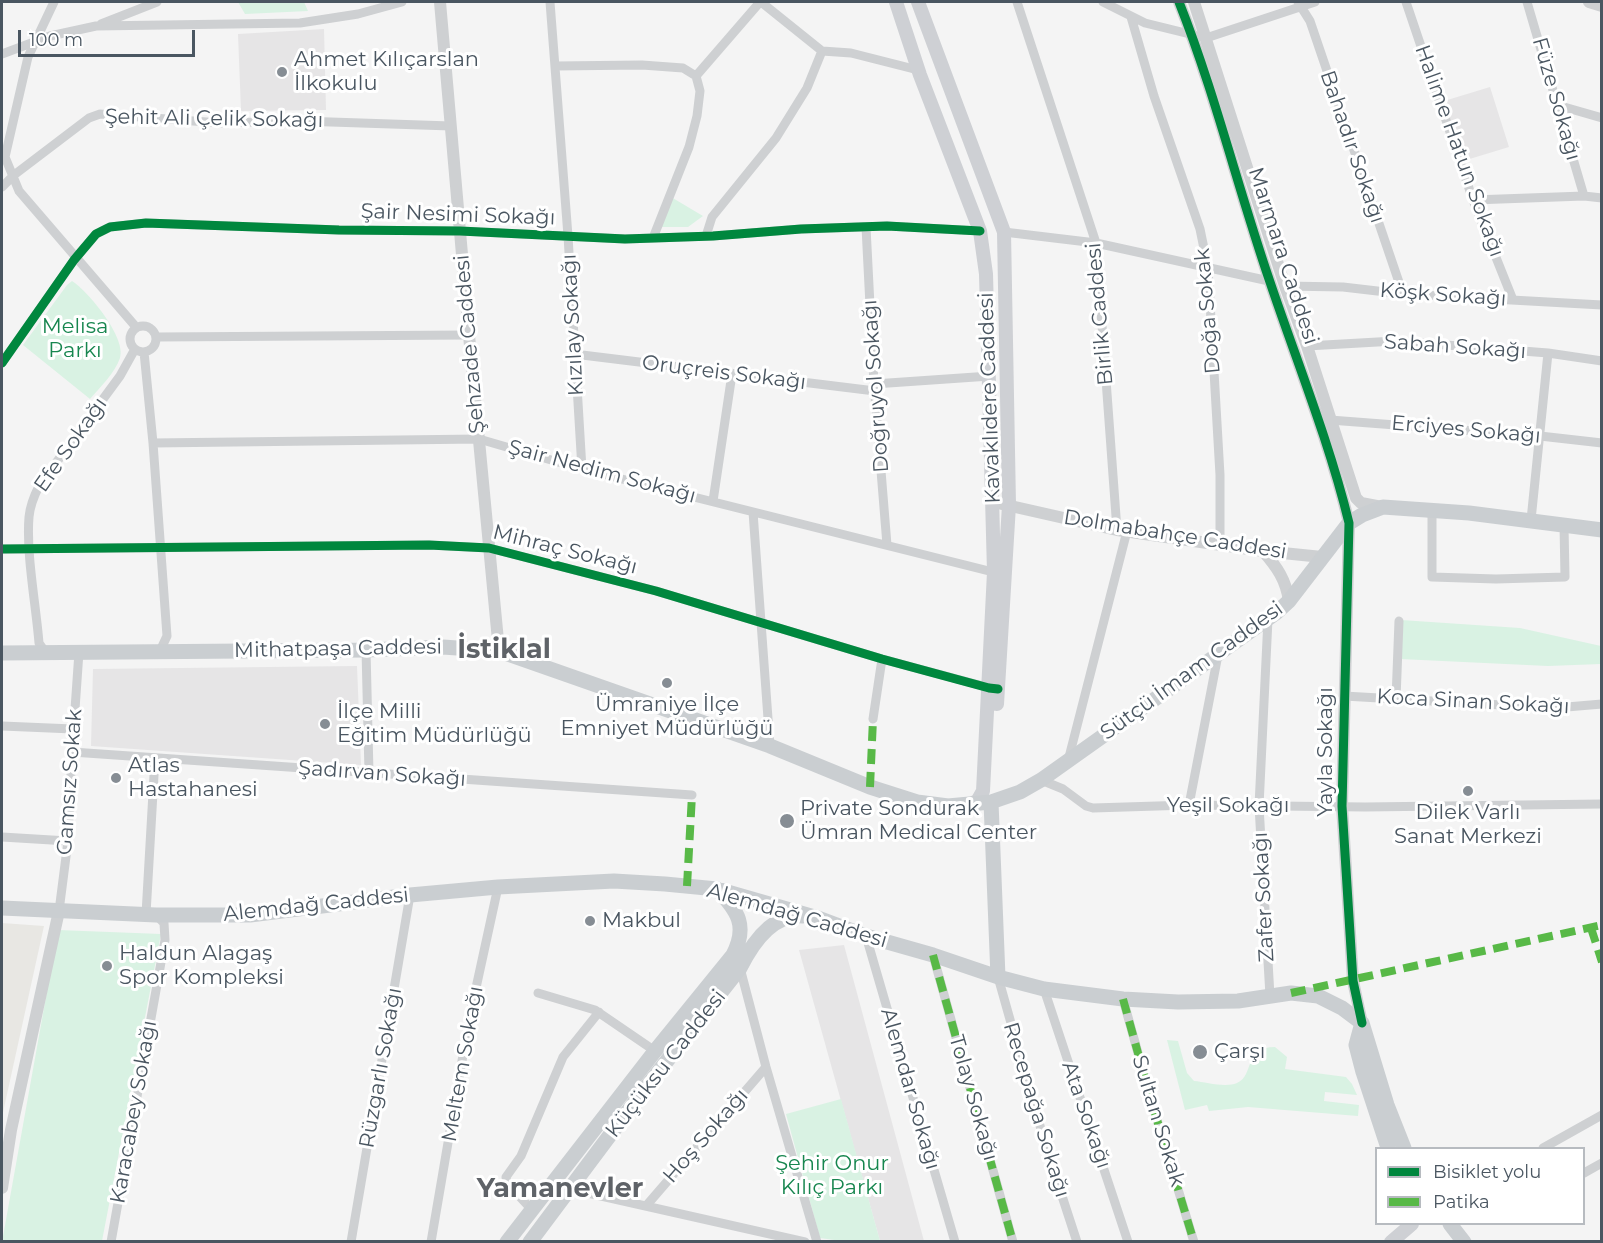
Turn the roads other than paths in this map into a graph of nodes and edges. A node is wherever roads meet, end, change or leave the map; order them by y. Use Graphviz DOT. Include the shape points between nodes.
graph roads {
  1 [pos="54,2"];
  2 [pos="157,2"];
  3 [pos="402,2"];
  4 [pos="440,2"];
  5 [pos="550,2"];
  6 [pos="761,2"];
  7 [pos="897,2"];
  8 [pos="918,2"];
  9 [pos="1017,2"];
  10 [pos="1102,2"];
  11 [pos="1179,2"];
  12 [pos="1194,2"];
  13 [pos="1315,2"];
  14 [pos="1406,2"];
  15 [pos="1527,2"];
  16 [pos="1589,2"];
  17 [pos="1299,4"];
  18 [pos="1602,6"];
  19 [pos="1131,17"];
  20 [pos="96,26"];
  21 [pos="1192,34"];
  22 [pos="1206,38"];
  23 [pos="34,41"];
  24 [pos="822,51"];
  25 [pos="2,54"];
  26 [pos="556,66"];
  27 [pos="918,70"];
  28 [pos="696,76"];
  29 [pos="1557,105"];
  30 [pos="1602,118"];
  31 [pos="451,126"];
  32 [pos="3,156"];
  33 [pos="14,175"];
  34 [pos="2,187"];
  35 [pos="1584,196"];
  36 [pos="1602,198"];
  37 [pos="1473,200"];
  38 [pos="866,227"];
  39 [pos="460,231"];
  40 [pos="980,231"];
  41 [pos="1004,232"];
  42 [pos="568,236"];
  43 [pos="706,236"];
  44 [pos="653,238"];
  45 [pos="1096,243"];
  46 [pos="76,258"];
  47 [pos="1208,268"];
  48 [pos="1269,281"];
  49 [pos="1285,286"];
  50 [pos="1403,294"];
  51 [pos="1513,300"];
  52 [pos="1602,305"];
  53 [pos="136,327"];
  54 [pos="469,335"];
  55 [pos="157,337"];
  56 [pos="1307,346"];
  57 [pos="139,350"];
  58 [pos="1548,353"];
  59 [pos="574,354"];
  60 [pos="1602,360"];
  61 [pos="2,363"];
  62 [pos="732,374"];
  63 [pos="990,376"];
  64 [pos="874,387"];
  65 [pos="1330,420"];
  66 [pos="1540,436"];
  67 [pos="478,439"];
  68 [pos="153,442"];
  69 [pos="1602,443"];
  70 [pos="582,469"];
  71 [pos="713,501"];
  72 [pos="993,502"];
  73 [pos="1009,505"];
  74 [pos="1383,507"];
  75 [pos="1432,510"];
  76 [pos="753,512"];
  77 [pos="1531,520"];
  78 [pos="1348,524"];
  79 [pos="1564,525"];
  80 [pos="1602,530"];
  81 [pos="1122,531"];
  82 [pos="1220,544"];
  83 [pos="887,545"];
  84 [pos="161,548"];
  85 [pos="489,548"];
  86 [pos="2,549"];
  87 [pos="30,550"];
  88 [pos="1263,551"];
  89 [pos="1322,557"];
  90 [pos="1000,574"];
  91 [pos="1289,601"];
  92 [pos="1268,618"];
  93 [pos="761,621"];
  94 [pos="1399,621"];
  95 [pos="366,650"];
  96 [pos="160,651"];
  97 [pos="499,651"];
  98 [pos="79,652"];
  99 [pos="46,653"];
  100 [pos="2,654"];
  101 [pos="1218,655"];
  102 [pos="882,659"];
  103 [pos="993,689"];
  104 [pos="1344,696"];
  105 [pos="1396,699"];
  106 [pos="1602,704"];
  107 [pos="873,719"];
  108 [pos="2,726"];
  109 [pos="73,729"];
  110 [pos="770,746"];
  111 [pos="72,752"];
  112 [pos="155,758"];
  113 [pos="1068,761"];
  114 [pos="369,773"];
  115 [pos="1041,780"];
  116 [pos="692,795"];
  117 [pos="991,802"];
  118 [pos="972,804"];
  119 [pos="1602,804"];
  120 [pos="1189,805"];
  121 [pos="1259,806"];
  122 [pos="1342,806"];
  123 [pos="2,837"];
  124 [pos="68,841"];
  125 [pos="498,887"];
  126 [pos="717,889"];
  127 [pos="410,895"];
  128 [pos="2,908"];
  129 [pos="59,911"];
  130 [pos="151,914"];
  131 [pos="818,918"];
  132 [pos="866,936"];
  133 [pos="933,955"];
  134 [pos="740,968"];
  135 [pos="998,977"];
  136 [pos="1044,989"];
  137 [pos="538,993"];
  138 [pos="1270,996"];
  139 [pos="1123,999"];
  140 [pos="599,1012"];
  141 [pos="1362,1023"];
  142 [pos="655,1051"];
  143 [pos="766,1066"];
  144 [pos="1601,1116"];
  145 [pos="1387,1147"];
  146 [pos="1403,1147"];
  147 [pos="1547,1147"];
  148 [pos="1602,1163"];
  149 [pos="1585,1172"];
  150 [pos="556,1180"];
  151 [pos="2,1188"];
  152 [pos="570,1189"];
  153 [pos="646,1206"];
  154 [pos="532,1211"];
  155 [pos="1411,1225"];
  156 [pos="1451,1225"];
  157 [pos="111,1242"];
  158 [pos="351,1242"];
  159 [pos="431,1242"];
  160 [pos="507,1242"];
  161 [pos="530,1242"];
  162 [pos="805,1242"];
  163 [pos="817,1242"];
  164 [pos="955,1242"];
  165 [pos="1013,1242"];
  166 [pos="1077,1242"];
  167 [pos="1128,1242"];
  168 [pos="1194,1242"];
  169 [pos="1391,1242"];
  170 [pos="1464,1242"];
  1 -- 23 [label="street"];
  2 -- 20 [label="street"];
  3 -- 20 [label="street" via="300,23"];
  4 -- 31 [label="street, Şehzade Caddesi"];
  5 -- 26 [label="street, Kızılay Sokağı"];
  6 -- 24 [label="street"];
  6 -- 28 [label="street"];
  7 -- 27 [label="main road, Kavaklıdere Caddesi"];
  8 -- 41 [label="main road, Kavaklıdere Caddesi"];
  9 -- 45 [label="street, Birlik Caddesi"];
  10 -- 19 [label="street"];
  11 -- 21 [label="street, Marmara Caddesi"];
  12 -- 22 [label="street, Marmara Caddesi"];
  13 -- 17 [label="street"];
  14 -- 37 [label="street, Halime Hatun Sokağı"];
  15 -- 29 [label="street, Füze Sokağı"];
  16 -- 18 [label="street"];
  17 -- 22 [label="street"];
  17 -- 50 [label="street, Bahadır Sokağı" via="1310,21"];
  19 -- 21 [label="street" via="1159,28"];
  19 -- 47 [label="street, Doğa Sokak" via="1200,229"];
  20 -- 23 [label="street"];
  21 -- 22 [label="street"];
  21 -- 48 [label="street, Marmara Caddesi"];
  22 -- 49 [label="street, Marmara Caddesi"];
  23 -- 25 [label="street"];
  23 -- 32 [label="street"];
  24 -- 27 [label="street" via="850,53"];
  24 -- 43 [label="street" via="807,88 776,138 712,217"];
  26 -- 28 [label="street" via="642,65 683,68"];
  26 -- 42 [label="street, Kızılay Sokağı"];
  27 -- 40 [label="main road, Kavaklıdere Caddesi"];
  28 -- 44 [label="street" via="700,91 697,116"];
  29 -- 30 [label="street"];
  29 -- 35 [label="street, Füze Sokağı"];
  31 -- 33 [label="street, Şehit Ali Çelik Sokağı" via="301,121 220,123 100,114 89,118"];
  31 -- 39 [label="street, Şehzade Caddesi"];
  32 -- 33 [label="street"];
  33 -- 34 [label="street, Şehit Ali Çelik Sokağı"];
  33 -- 46 [label="street" via="19,191"];
  35 -- 36 [label="street"];
  35 -- 37 [label="street"];
  37 -- 51 [label="street, Halime Hatun Sokağı"];
  38 -- 40 [label="street, Şair Nesimi Sokağı"];
  38 -- 43 [label="street, Şair Nesimi Sokağı"];
  38 -- 64 [label="street, Doğruyol Sokağı"];
  39 -- 42 [label="street, Şair Nesimi Sokağı"];
  39 -- 46 [label="street, Şair Nesimi Sokağı" via="124,224 96,234"];
  39 -- 54 [label="street, Şehzade Caddesi"];
  40 -- 41 [label="main road"];
  40 -- 63 [label="main road, Kavaklıdere Caddesi" via="986,274"];
  41 -- 45 [label="street"];
  41 -- 73 [label="main road, Kavaklıdere Caddesi"];
  42 -- 44 [label="street, Şair Nesimi Sokağı"];
  42 -- 59 [label="street, Kızılay Sokağı"];
  43 -- 44 [label="street, Şair Nesimi Sokağı"];
  45 -- 47 [label="street"];
  45 -- 81 [label="street, Birlik Caddesi"];
  46 -- 53 [label="street"];
  46 -- 61 [label="street, Şair Nesimi Sokağı"];
  47 -- 48 [label="street"];
  47 -- 82 [label="street, Doğa Sokak"];
  48 -- 49 [label="street"];
  48 -- 78 [label="street, Marmara Caddesi" via="1340,485"];
  49 -- 50 [label="street, Köşk Sokağı"];
  49 -- 56 [label="street, Marmara Caddesi"];
  50 -- 51 [label="street, Köşk Sokağı"];
  51 -- 52 [label="street, Köşk Sokağı"];
  53 -- 55 [label="street" via="148,326"];
  53 -- 57 [label="street, Efe Sokağı" via="130,340"];
  54 -- 55 [label="street"];
  54 -- 67 [label="street, Şehzade Caddesi"];
  55 -- 57 [label="street, Efe Sokağı" via="154,346"];
  56 -- 58 [label="street, Sabah Sokağı" via="1395,341"];
  56 -- 65 [label="street, Marmara Caddesi"];
  57 -- 68 [label="street"];
  57 -- 87 [label="street, Efe Sokağı" via="39,486 29,516"];
  58 -- 60 [label="street, Sabah Sokağı"];
  58 -- 66 [label="street"];
  59 -- 62 [label="street, Oruçreis Sokağı"];
  59 -- 70 [label="street, Kızılay Sokağı"];
  62 -- 64 [label="street, Oruçreis Sokağı"];
  62 -- 71 [label="street"];
  63 -- 64 [label="street, Oruçreis Sokağı"];
  63 -- 72 [label="main road, Kavaklıdere Caddesi"];
  64 -- 83 [label="street, Doğruyol Sokağı"];
  65 -- 66 [label="street, Erciyes Sokağı"];
  65 -- 74 [label="street, Marmara Caddesi" via="1356,498 1361,503"];
  66 -- 69 [label="street, Erciyes Sokağı"];
  66 -- 77 [label="street"];
  67 -- 68 [label="street, Şair Nedim Sokağı"];
  67 -- 70 [label="street, Şair Nedim Sokağı"];
  67 -- 85 [label="street, Şehzade Caddesi"];
  68 -- 84 [label="street"];
  70 -- 71 [label="street, Şair Nedim Sokağı"];
  71 -- 76 [label="street, Şair Nedim Sokağı"];
  72 -- 73 [label="street, Dolmabahçe Caddesi"];
  72 -- 90 [label="main road, Kavaklıdere Caddesi"];
  73 -- 81 [label="street, Dolmabahçe Caddesi"];
  73 -- 90 [label="main road, Kavaklıdere Caddesi"];
  74 -- 75 [label="main road, Sütçü İmam Caddesi"];
  74 -- 78 [label="main road, Sütçü İmam Caddesi"];
  75 -- 77 [label="main road, Sütçü İmam Caddesi"];
  75 -- 79 [label="street" via="1432,577 1565,577"];
  76 -- 83 [label="street, Şair Nedim Sokağı"];
  76 -- 93 [label="street"];
  77 -- 79 [label="main road, Sütçü İmam Caddesi"];
  78 -- 89 [label="main road, Sütçü İmam Caddesi"];
  78 -- 104 [label="street, Yayla Sokağı"];
  79 -- 80 [label="main road, Sütçü İmam Caddesi"];
  81 -- 82 [label="street, Dolmabahçe Caddesi"];
  81 -- 113 [label="street, Birlik Caddesi"];
  82 -- 88 [label="street, Dolmabahçe Caddesi"];
  83 -- 90 [label="street, Şair Nedim Sokağı"];
  84 -- 85 [label="street, Mihraç Sokağı"];
  84 -- 87 [label="street, Mihraç Sokağı"];
  84 -- 96 [label="street" via="167,636"];
  85 -- 93 [label="street, Mihraç Sokağı"];
  85 -- 97 [label="street, Şehzade Caddesi"];
  86 -- 87 [label="street, Mihraç Sokağı"];
  87 -- 99 [label="street, Efe Sokağı" via="39,643"];
  88 -- 89 [label="street, Dolmabahçe Caddesi"];
  88 -- 91 [label="street" via="1279,570"];
  89 -- 91 [label="main road, Sütçü İmam Caddesi"];
  90 -- 103 [label="main road, Kavaklıdere Caddesi"];
  91 -- 92 [label="main road, Sütçü İmam Caddesi"];
  92 -- 101 [label="main road, Sütçü İmam Caddesi"];
  92 -- 121 [label="street, Zafer Sokağı"];
  93 -- 102 [label="street, Mihraç Sokağı"];
  93 -- 110 [label="street"];
  94 -- 105 [label="street"];
  95 -- 96 [label="main road, Mithatpaşa Caddesi"];
  95 -- 97 [label="main road, Mithatpaşa Caddesi" via="443,647"];
  95 -- 114 [label="street"];
  96 -- 98 [label="main road, Mithatpaşa Caddesi"];
  97 -- 110 [label="main road, Mithatpaşa Caddesi"];
  98 -- 99 [label="main road, Mithatpaşa Caddesi"];
  98 -- 109 [label="street, Gamsız Sokak"];
  99 -- 100 [label="main road, Mithatpaşa Caddesi"];
  101 -- 113 [label="main road, Sütçü İmam Caddesi"];
  101 -- 120 [label="street"];
  102 -- 103 [label="street, Mihraç Sokağı"];
  102 -- 107 [label="street"];
  103 -- 117 [label="main road, Kavaklıdere Caddesi"];
  103 -- 118 [label="main road, Kavaklıdere Caddesi" via="983,791"];
  104 -- 105 [label="street, Koca Sinan Sokağı"];
  104 -- 122 [label="street, Yayla Sokağı"];
  105 -- 106 [label="street, Koca Sinan Sokağı" via="1555,708"];
  108 -- 109 [label="street"];
  109 -- 111 [label="street, Gamsız Sokak"];
  110 -- 118 [label="main road, Mithatpaşa Caddesi" via="917,802"];
  111 -- 112 [label="street, Şadırvan Sokağı"];
  111 -- 124 [label="street, Gamsız Sokak"];
  112 -- 114 [label="street, Şadırvan Sokağı"];
  112 -- 130 [label="street"];
  113 -- 115 [label="main road, Sütçü İmam Caddesi"];
  114 -- 116 [label="street, Şadırvan Sokağı"];
  115 -- 117 [label="main road, Sütçü İmam Caddesi"];
  115 -- 120 [label="street, Yeşil Sokağı" via="1093,808"];
  117 -- 118 [label="main road, Sütçü İmam Caddesi"];
  117 -- 135 [label="main road"];
  119 -- 122 [label="street, Yeşil Sokağı"];
  120 -- 121 [label="street, Yeşil Sokağı"];
  121 -- 122 [label="street, Yeşil Sokağı"];
  121 -- 138 [label="street, Zafer Sokağı"];
  122 -- 141 [label="street, Yayla Sokağı" via="1353,981"];
  123 -- 124 [label="street"];
  124 -- 129 [label="street, Gamsız Sokak"];
  125 -- 126 [label="main road, Alemdağ Caddesi" via="614,881"];
  125 -- 127 [label="main road, Alemdağ Caddesi"];
  125 -- 159 [label="street, Meltem Sokağı" via="469,1020"];
  126 -- 131 [label="main road, Alemdağ Caddesi"];
  126 -- 142 [label="main road, Küçüksu Caddesi" via="733,905 741,924 740,941 733,955"];
  127 -- 130 [label="main road, Alemdağ Caddesi" via="250,915"];
  127 -- 158 [label="street, Rüzgarlı Sokağı"];
  128 -- 129 [label="main road, Alemdağ Caddesi"];
  129 -- 130 [label="main road, Alemdağ Caddesi"];
  129 -- 151 [label="street"];
  130 -- 157 [label="street, Karacabey Sokağı" via="164,923 165,940"];
  131 -- 132 [label="main road, Alemdağ Caddesi"];
  131 -- 134 [label="main road, Küçüksu Caddesi" via="796,916 778,922 750,947"];
  132 -- 133 [label="main road, Alemdağ Caddesi"];
  132 -- 164 [label="street, Alemdar Sokağı"];
  133 -- 135 [label="main road, Alemdağ Caddesi"];
  133 -- 165 [label="street, Tolay Sokağı"];
  134 -- 143 [label="street"];
  134 -- 152 [label="main road, Küçüksu Caddesi"];
  135 -- 136 [label="main road, Alemdağ Caddesi"];
  135 -- 166 [label="street, Recepağa Sokağı"];
  136 -- 139 [label="main road, Alemdağ Caddesi"];
  136 -- 167 [label="street, Ata Sokağı"];
  137 -- 140 [label="street"];
  138 -- 139 [label="main road, Alemdağ Caddesi" via="1217,1001"];
  138 -- 141 [label="main road, Alemdağ Caddesi" via="1318,996"];
  139 -- 168 [label="street, Sultan Sokak"];
  140 -- 142 [label="street"];
  140 -- 154 [label="street" via="563,1057 521,1156 506,1177"];
  141 -- 145 [label="main road" via="1356,1045"];
  141 -- 146 [label="main road"];
  142 -- 150 [label="main road, Küçüksu Caddesi"];
  143 -- 153 [label="street, Hoş Sokağı"];
  143 -- 163 [label="street"];
  144 -- 147 [label="street"];
  148 -- 149 [label="street"];
  150 -- 152 [label="main road"];
  150 -- 154 [label="main road, Küçüksu Caddesi"];
  152 -- 153 [label="street"];
  152 -- 161 [label="main road, Küçüksu Caddesi"];
  153 -- 162 [label="street"];
  154 -- 160 [label="main road, Küçüksu Caddesi"];
  155 -- 169 [label="main road"];
  156 -- 170 [label="main road"];
}
